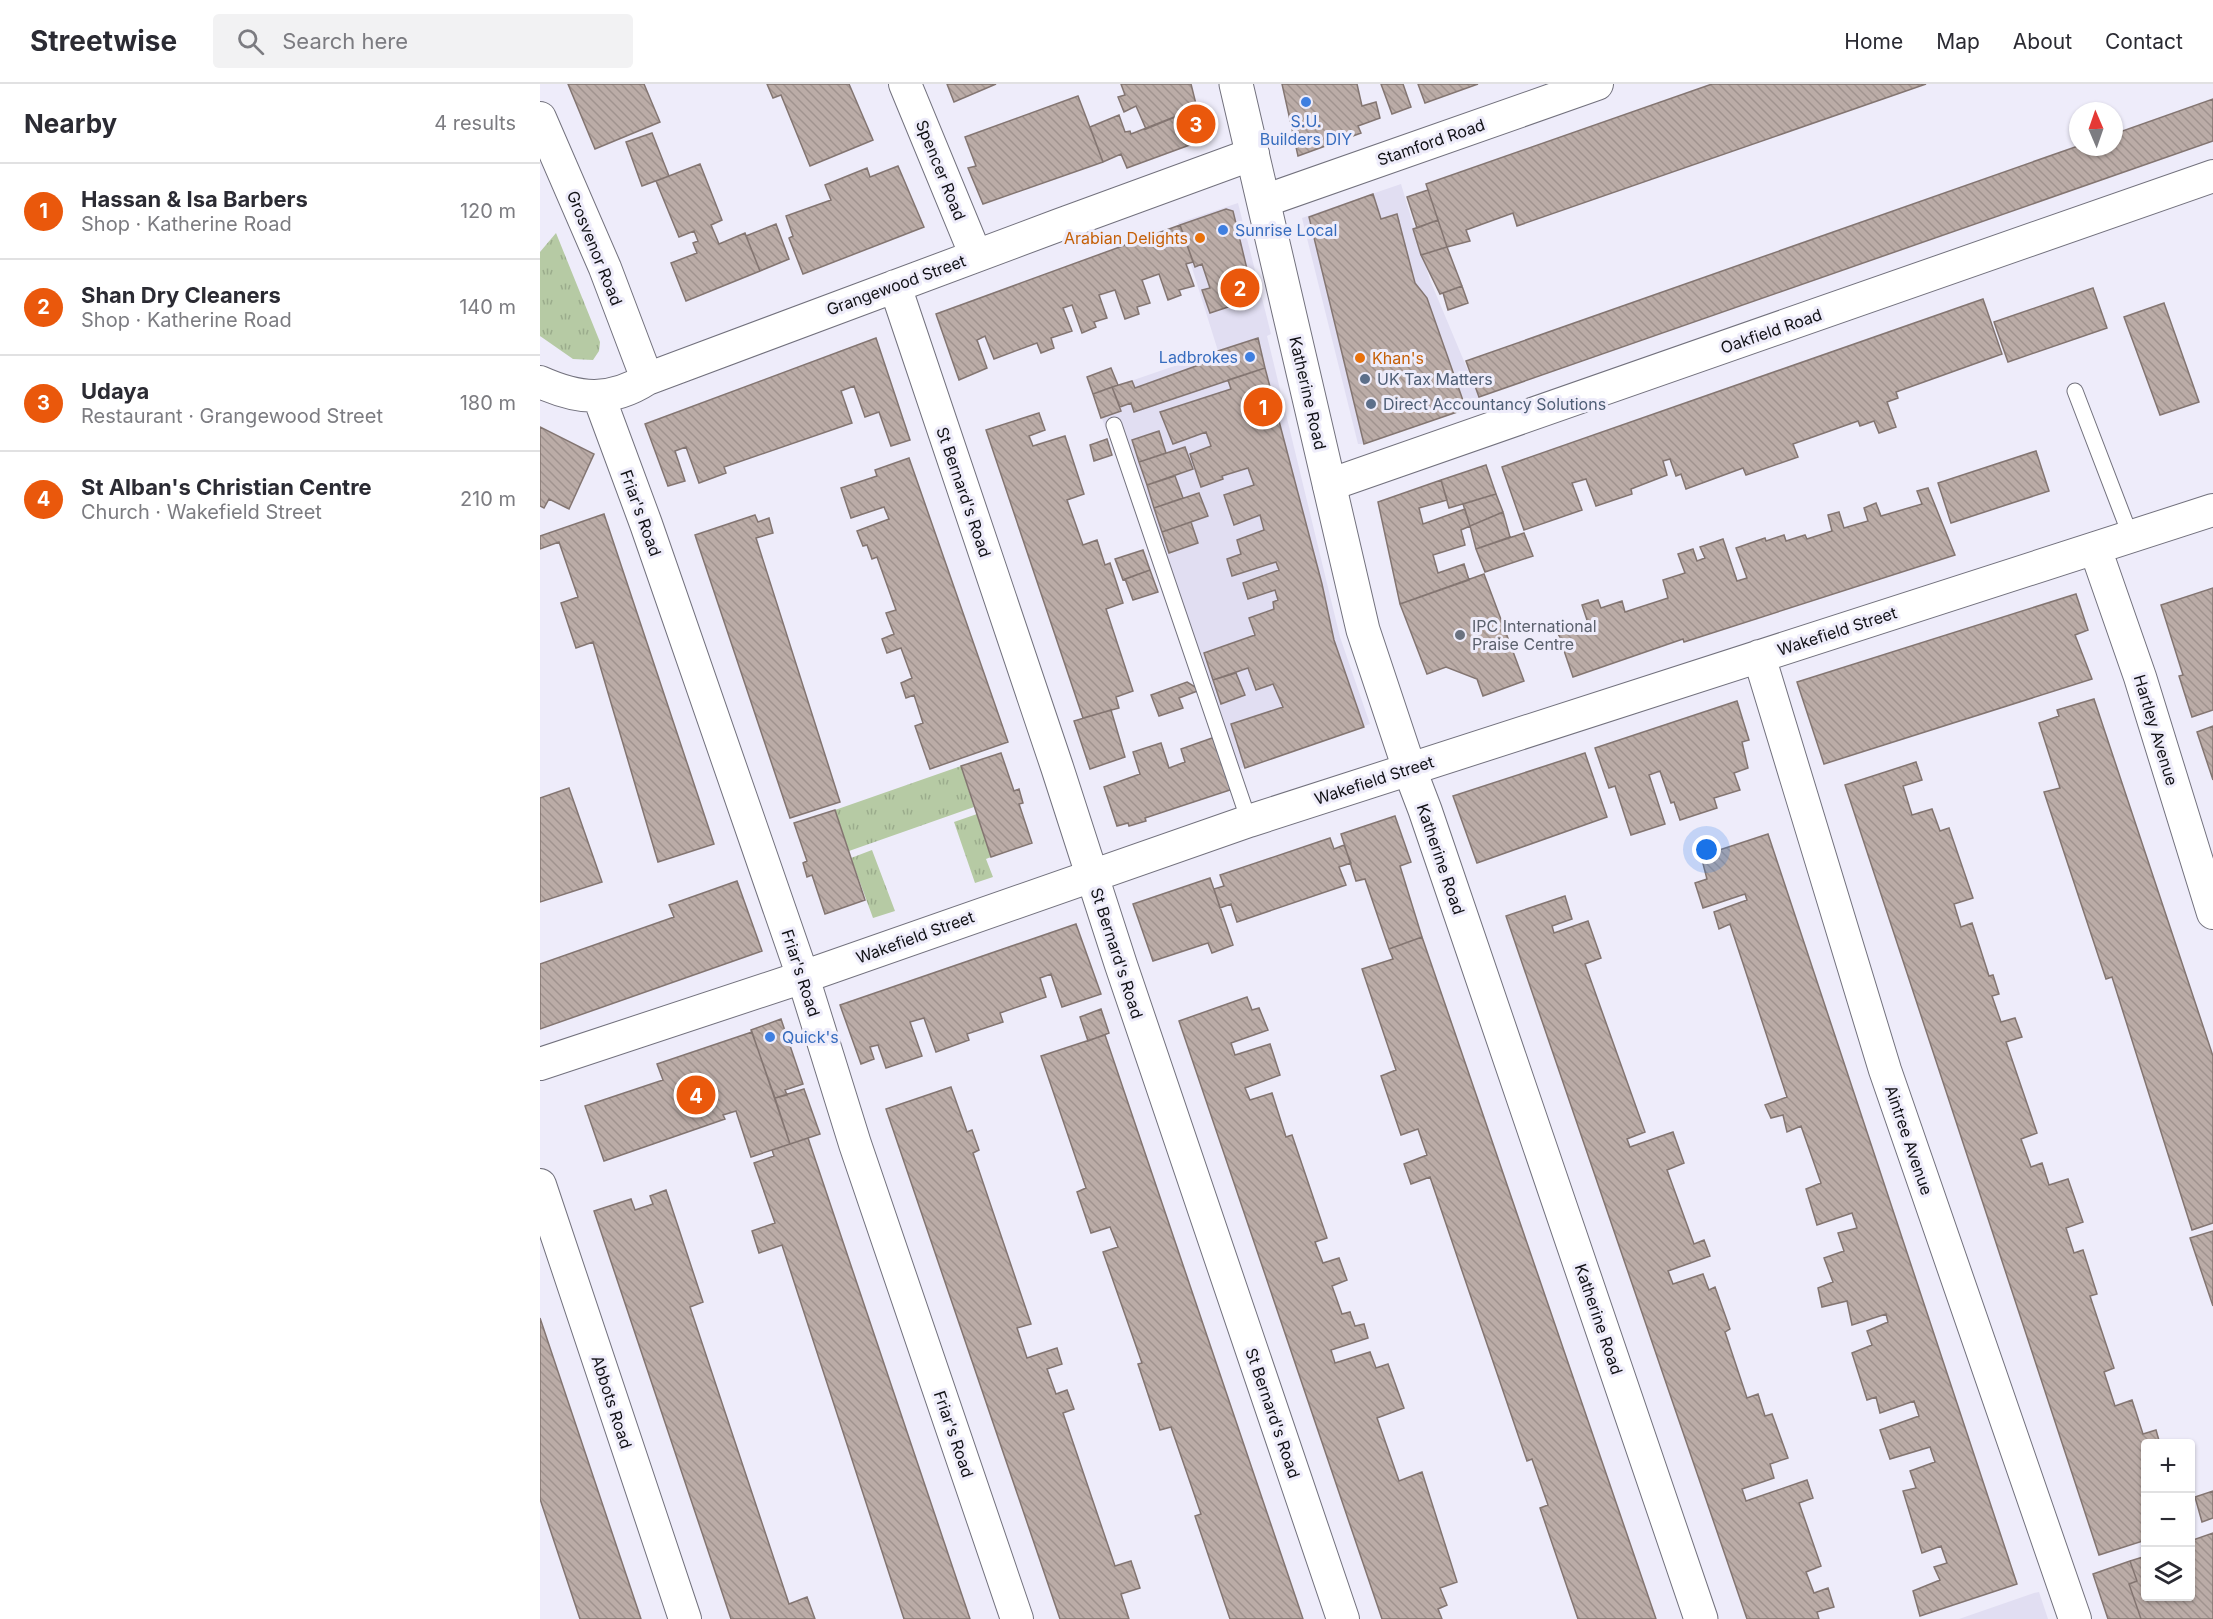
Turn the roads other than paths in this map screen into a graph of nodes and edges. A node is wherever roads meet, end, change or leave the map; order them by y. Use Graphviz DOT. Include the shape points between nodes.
graph roads {
  1 [pos="905,84"];
  2 [pos="1236,84"];
  3 [pos="1597,84"];
  4 [pos="540,118"];
  5 [pos="1253,154"];
  6 [pos="2213,176"];
  7 [pos="1264,201"];
  8 [pos="976,256"];
  9 [pos="895,286"];
  10 [pos="646,379"];
  11 [pos="540,382"];
  12 [pos="2075,391"];
  13 [pos="599,397"];
  14 [pos="1114,425"];
  15 [pos="1329,485"];
  16 [pos="2213,510"];
  17 [pos="2131,537"];
  18 [pos="2095,548"];
  19 [pos="1759,656"];
  20 [pos="1409,768"];
  21 [pos="1249,821"];
  22 [pos="1092,877"];
  23 [pos="2213,913"];
  24 [pos="803,977"];
  25 [pos="540,1064"];
  26 [pos="540,1185"];
  27 [pos="685,1619"];
  28 [pos="1017,1619"];
  29 [pos="1343,1619"];
  30 [pos="1701,1619"];
  31 [pos="2075,1619"];
  1 -- 8 [label="street, Spencer Road"];
  2 -- 5 [label="main road, Katherine Road"];
  3 -- 7 [label="street, Stamford Road"];
  4 -- 10 [label="street, Grosvenor Road" via="605,268"];
  5 -- 7 [label="main road, Katherine Road"];
  5 -- 8 [label="street, Grangewood Street"];
  6 -- 15 [label="street, Oakfield Road"];
  7 -- 15 [label="main road, Katherine Road"];
  8 -- 9 [label="street, Grangewood Street"];
  9 -- 10 [label="street, Grangewood Street"];
  9 -- 22 [label="street, St Bernard's Road"];
  10 -- 13 [label="street, Grangewood Street" via="632,389"];
  11 -- 13 [label="street, Grangewood Street" via="564,393"];
  12 -- 17 [label="lane"];
  13 -- 24 [label="street, Friar's Road"];
  14 -- 21 [label="lane"];
  15 -- 20 [label="main road, Katherine Road" via="1363,630"];
  16 -- 17 [label="street, Wakefield Street"];
  17 -- 18 [label="street, Wakefield Street"];
  18 -- 19 [label="street, Wakefield Street"];
  18 -- 23 [label="street, Hartley Avenue" via="2140,676"];
  19 -- 20 [label="street, Wakefield Street"];
  19 -- 31 [label="street, Aintree Avenue" via="1885,1070"];
  20 -- 21 [label="street, Wakefield Street"];
  20 -- 30 [label="main road, Katherine Road"];
  21 -- 22 [label="street, Wakefield Street"];
  22 -- 24 [label="street, Wakefield Street"];
  22 -- 29 [label="street, St Bernard's Road"];
  24 -- 25 [label="street, Wakefield Street"];
  24 -- 28 [label="street, Friar's Road" via="855,1144"];
  26 -- 27 [label="street, Abbots Road"];
}
